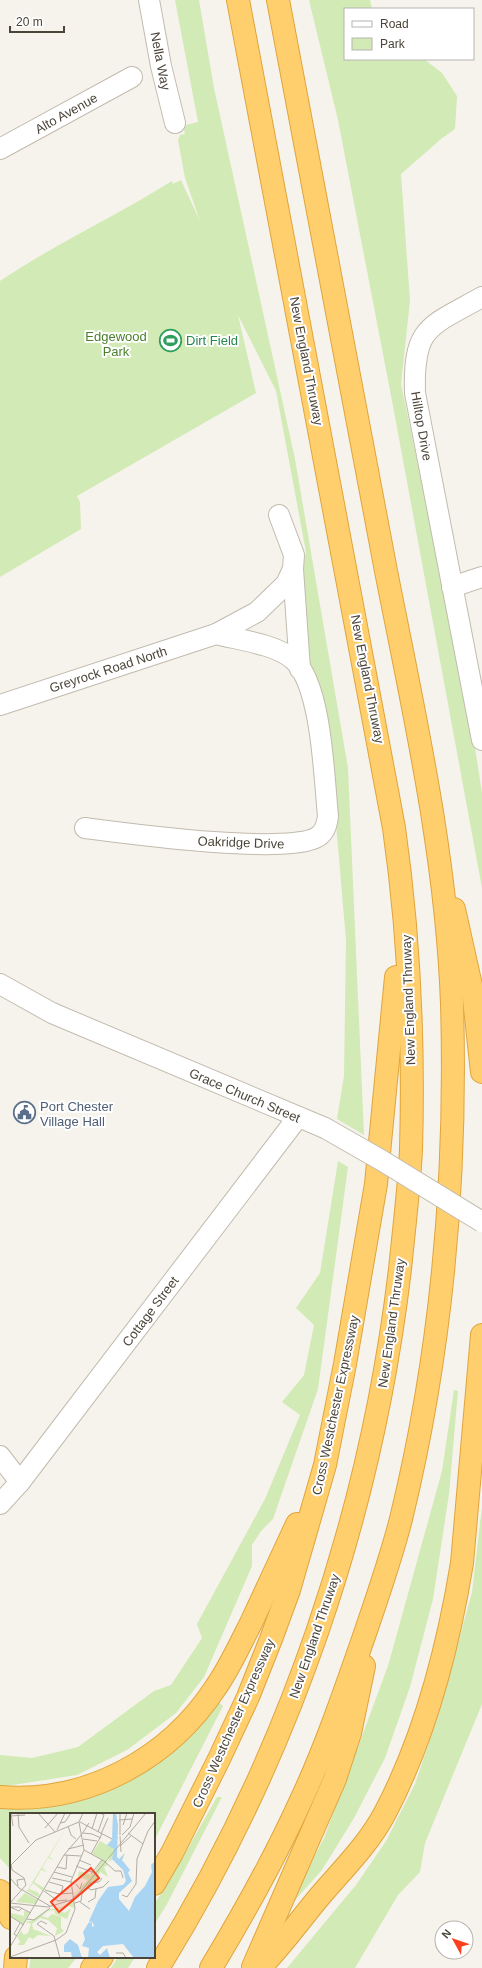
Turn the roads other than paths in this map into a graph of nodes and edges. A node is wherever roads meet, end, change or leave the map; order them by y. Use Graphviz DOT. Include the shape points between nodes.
graph roads {
  1 [pos="149,0"];
  2 [pos="238,0"];
  3 [pos="278,0"];
  4 [pos="132,77"];
  5 [pos="175,122"];
  6 [pos="0,149"];
  7 [pos="482,297"];
  8 [pos="279,514"];
  9 [pos="293,569"];
  10 [pos="482,577"];
  11 [pos="452,587"];
  12 [pos="216,634"];
  13 [pos="300,669"];
  14 [pos="0,705"];
  15 [pos="482,740"];
  16 [pos="85,828"];
  17 [pos="436,841"];
  18 [pos="403,894"];
  19 [pos="0,984"];
  20 [pos="482,1072"];
  21 [pos="298,1117"];
  22 [pos="482,1222"];
  23 [pos="482,1335"];
  24 [pos="0,1456"];
  25 [pos="325,1465"];
  26 [pos="20,1482"];
  27 [pos="0,1504"];
  28 [pos="377,1598"];
  29 [pos="0,1797"];
  30 [pos="155,1882"];
  31 [pos="0,1891"];
  32 [pos="10,1916"];
  33 [pos="16,1958"];
  34 [pos="101,1958"];
  35 [pos="15,1968"];
  36 [pos="92,1968"];
  37 [pos="158,1968"];
  38 [pos="211,1968"];
  39 [pos="253,1968"];
  40 [pos="260,1968"];
  1 -- 5 [label="street, Nella Way" via="160,66"];
  2 -- 18 [label="highway, New England Thruway" via="383,761"];
  3 -- 17 [label="highway"];
  4 -- 6 [label="street, Alto Avenue"];
  7 -- 11 [label="street, Hilltop Drive" via="437,322 426,332 415,357 415,393"];
  8 -- 9 [label="street, Oakridge Drive" via="294,555"];
  9 -- 12 [label="street, Greyrock Road North" via="286,584 257,612"];
  9 -- 13 [label="street, Oakridge Drive"];
  10 -- 11 [label="street"];
  11 -- 15 [label="street, Hilltop Drive"];
  12 -- 13 [label="street, Oakridge Drive" via="275,649 293,660"];
  12 -- 14 [label="street, Greyrock Road North"];
  13 -- 16 [label="street, Oakridge Drive" via="311,690 319,735 328,816 320,836 304,842 274,845 164,838"];
  17 -- 20 [label="highway" via="462,939 474,999"];
  17 -- 28 [label="highway" via="452,1000 453,1144 448,1211 437,1323 425,1407 400,1522"];
  18 -- 25 [label="highway, Cross Westchester Expressway" via="376,1184"];
  18 -- 37 [label="highway, New England Thruway" via="410,1031 411,1153 395,1308 385,1375 368,1454 332,1585 284,1722 236,1827"];
  19 -- 21 [label="street, Grace Church Street" via="52,1013"];
  21 -- 22 [label="street, Grace Church Street, bridge" via="367,1152"];
  21 -- 26 [label="street, Cottage Street"];
  23 -- 40 [label="highway" via="462,1563 439,1670 411,1753 385,1813 359,1852 320,1896 282,1946"];
  24 -- 26 [label="street"];
  25 -- 29 [label="highway" via="239,1646 217,1686 184,1727 144,1760 99,1783 54,1796"];
  25 -- 30 [label="highway, Cross Westchester Expressway" via="289,1590 248,1697 181,1836"];
  26 -- 27 [label="street, Cottage Street"];
  28 -- 38 [label="highway" via="304,1796 240,1921"];
  28 -- 39 [label="highway" via="355,1712 339,1766"];
  31 -- 32 [label="highway"];
  33 -- 35 [label="highway"];
  34 -- 36 [label="highway"];
}
